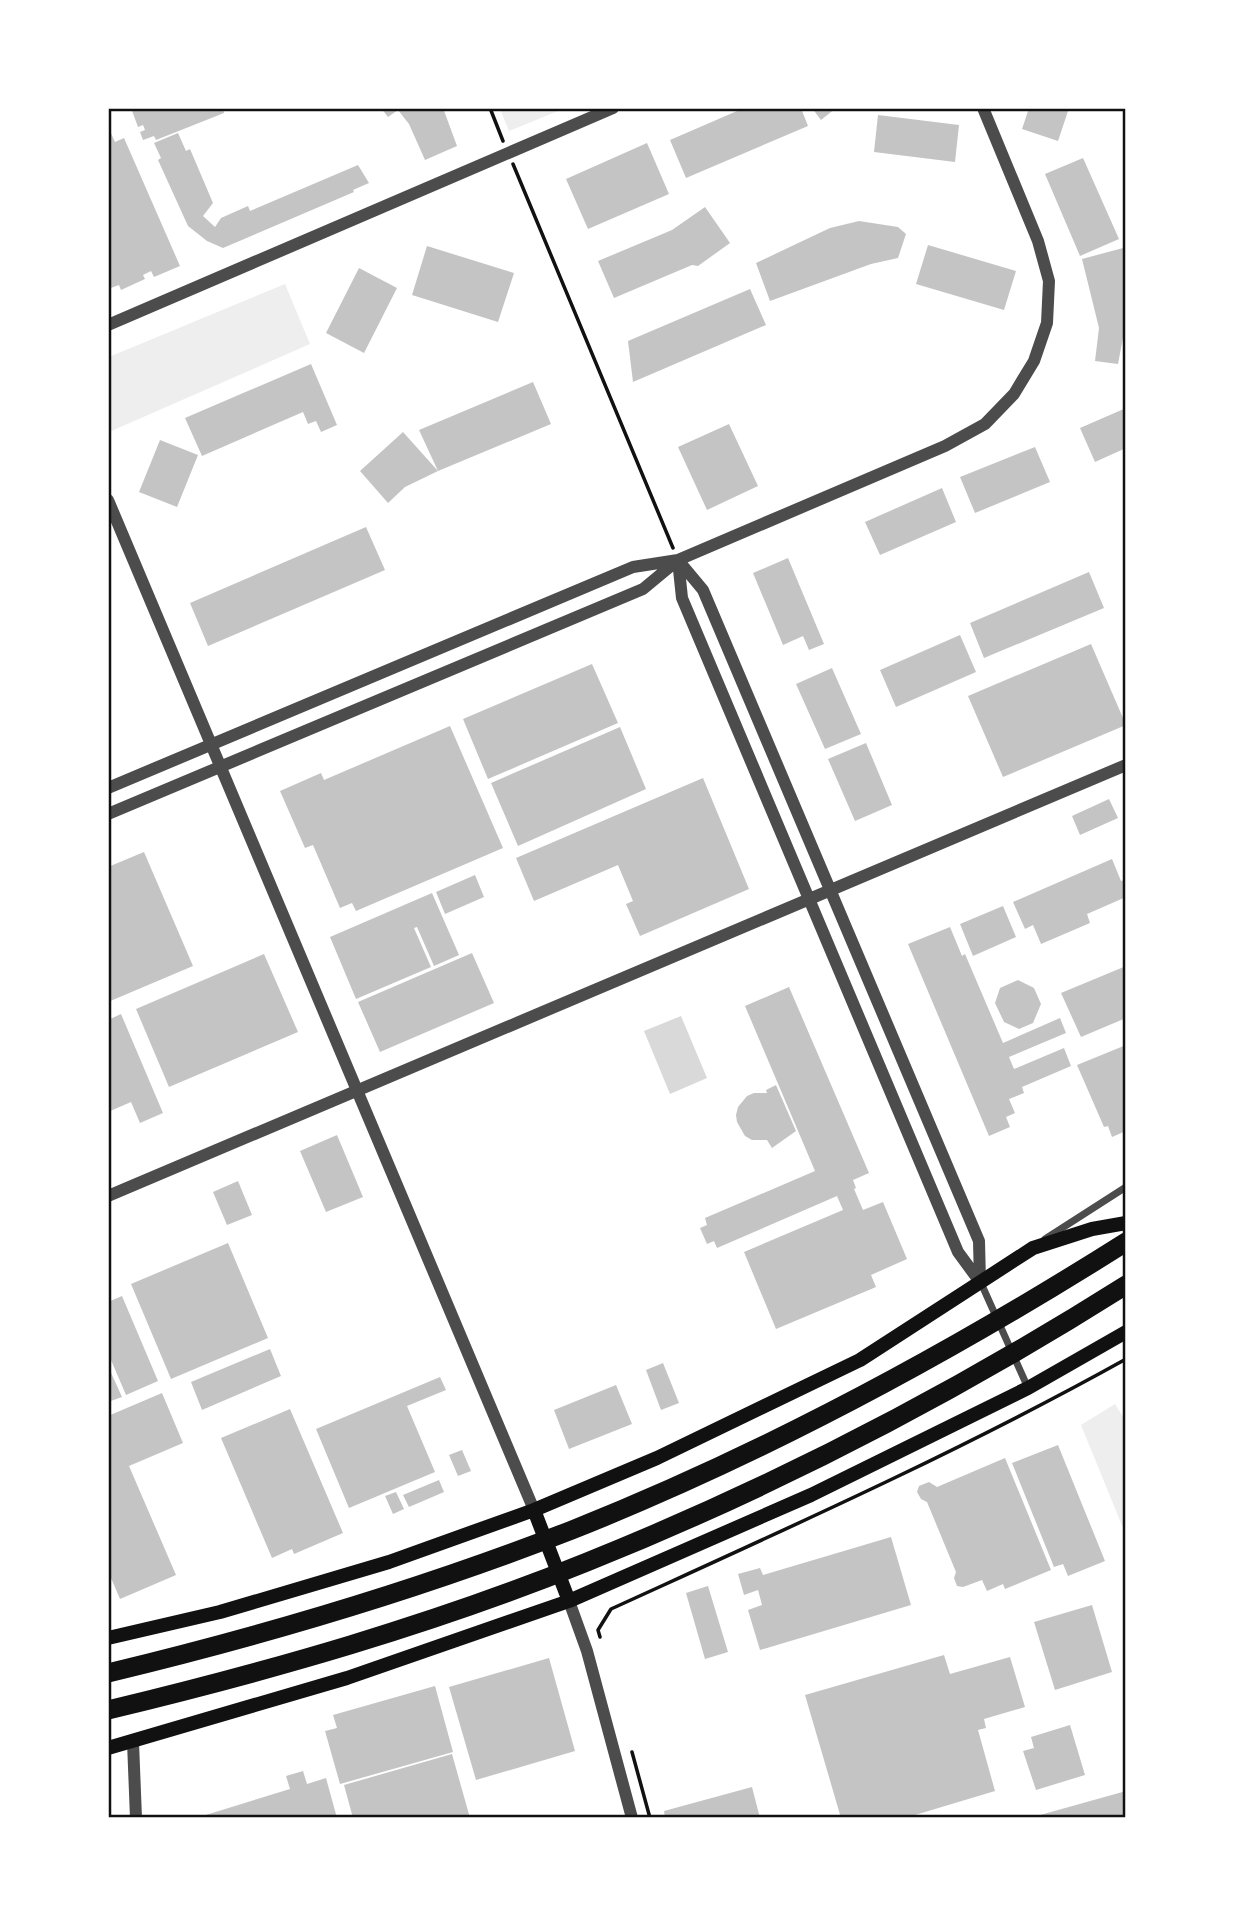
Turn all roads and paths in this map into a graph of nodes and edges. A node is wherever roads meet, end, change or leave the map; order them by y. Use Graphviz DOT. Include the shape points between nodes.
graph roads {
  1 [pos="489,108"];
  2 [pos="612,108"];
  3 [pos="983,108"];
  4 [pos="509,154"];
  5 [pos="108,325"];
  6 [pos="108,500"];
  7 [pos="678,560"];
  8 [pos="213,744"];
  9 [pos="1125,765"];
  10 [pos="222,766"];
  11 [pos="108,788"];
  12 [pos="108,814"];
  13 [pos="831,891"];
  14 [pos="808,901"];
  15 [pos="358,1091"];
  16 [pos="1125,1187"];
  17 [pos="108,1196"];
  18 [pos="1125,1223"];
  19 [pos="1125,1242"];
  20 [pos="1033,1248"];
  21 [pos="980,1282"];
  22 [pos="1125,1285"];
  23 [pos="1125,1332"];
  24 [pos="1125,1359"];
  25 [pos="1028,1388"];
  26 [pos="534,1510"];
  27 [pos="569,1601"];
  28 [pos="108,1637"];
  29 [pos="601,1643"];
  30 [pos="108,1673"];
  31 [pos="108,1710"];
  32 [pos="629,1741"];
  33 [pos="133,1742"];
  34 [pos="108,1748"];
  35 [pos="136,1818"];
  36 [pos="632,1818"];
  37 [pos="650,1818"];
  1 -- 4 [label="path"];
  2 -- 4 [label="street"];
  3 -- 7 [label="street" via="1038,241 1049,281 1047,323 1034,361 1014,394 985,424 945,446"];
  4 -- 5 [label="street"];
  4 -- 7 [label="path"];
  6 -- 8 [label="street"];
  7 -- 8 [label="street" via="633,567"];
  7 -- 10 [label="street" via="643,589"];
  7 -- 13 [label="street" via="703,590"];
  7 -- 14 [label="street" via="682,598"];
  8 -- 10 [label="street"];
  8 -- 11 [label="street"];
  9 -- 13 [label="street"];
  10 -- 12 [label="street"];
  10 -- 15 [label="street"];
  13 -- 14 [label="street"];
  13 -- 21 [label="street" via="979,1241"];
  14 -- 15 [label="street"];
  14 -- 21 [label="street" via="958,1252"];
  15 -- 17 [label="street"];
  15 -- 26 [label="street"];
  16 -- 20 [label="street"];
  18 -- 20 [label="main road"];
  19 -- 30 [label="highway" via="953,1347 835,1409 572,1530 324,1615"];
  20 -- 21 [label="main road"];
  21 -- 25 [label="street"];
  21 -- 26 [label="main road" via="860,1360 657,1458"];
  22 -- 31 [label="highway" via="970,1379 842,1446 585,1563 331,1651"];
  23 -- 25 [label="main road"];
  24 -- 29 [label="path" via="916,1466 611,1609 598,1630"];
  25 -- 27 [label="main road" via="811,1495"];
  26 -- 27 [label="main road"];
  26 -- 28 [label="main road" via="389,1562 220,1612"];
  27 -- 33 [label="main road" via="347,1678"];
  27 -- 36 [label="street"];
  32 -- 37 [label="path"];
  33 -- 34 [label="main road"];
  33 -- 35 [label="street"];
}
